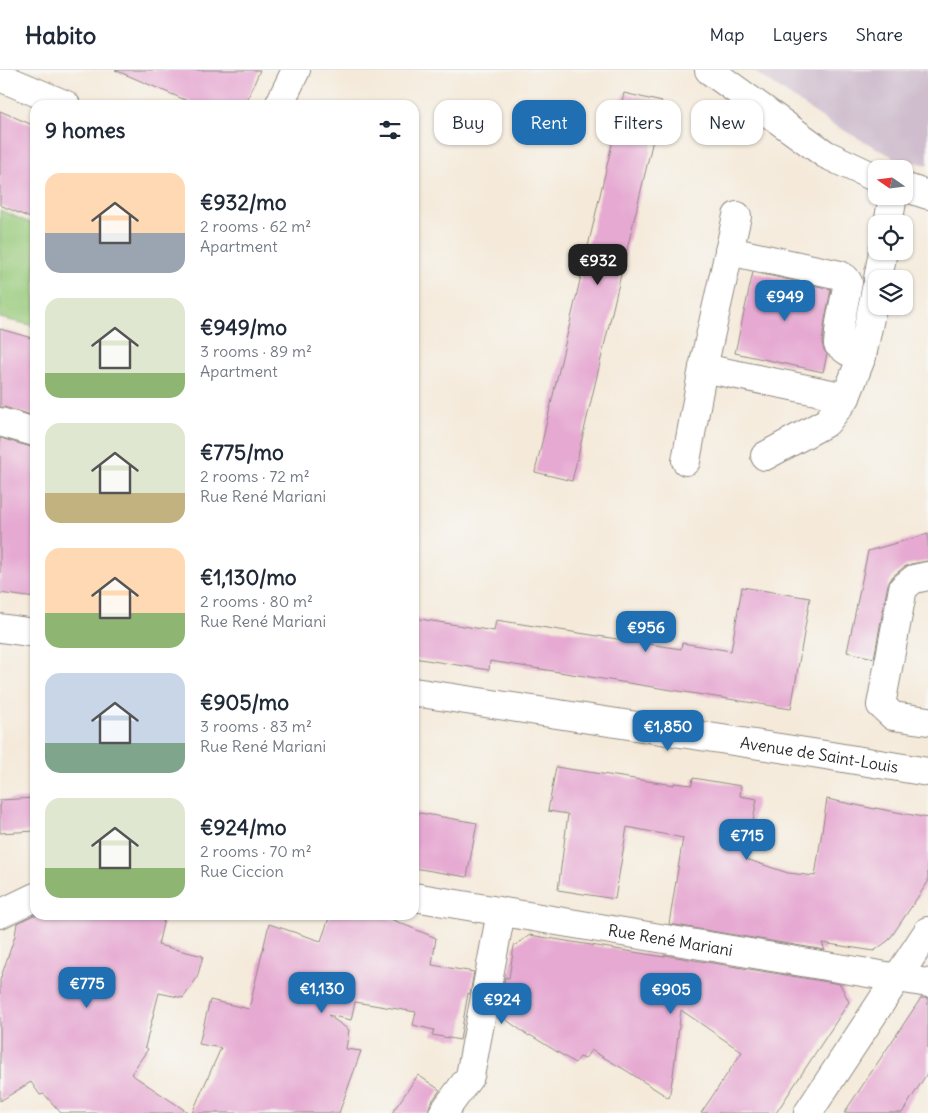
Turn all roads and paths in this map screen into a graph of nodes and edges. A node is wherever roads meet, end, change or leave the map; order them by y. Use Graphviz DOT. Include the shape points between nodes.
graph roads {
  1 [pos="296,70"];
  2 [pos="709,70"];
  3 [pos="0,77"];
  4 [pos="54,100"];
  5 [pos="282,100"];
  6 [pos="868,174"];
  7 [pos="913,190"];
  8 [pos="928,195"];
  9 [pos="737,216"];
  10 [pos="729,251"];
  11 [pos="871,315"];
  12 [pos="862,356"];
  13 [pos="703,368"];
  14 [pos="846,397"];
  15 [pos="0,422"];
  16 [pos="30,431"];
  17 [pos="765,456"];
  18 [pos="686,461"];
  19 [pos="928,576"];
  20 [pos="0,628"];
  21 [pos="30,632"];
  22 [pos="419,693"];
  23 [pos="928,721"];
  24 [pos="928,772"];
  25 [pos="419,898"];
  26 [pos="30,899"];
  27 [pos="501,912"];
  28 [pos="0,914"];
  29 [pos="928,931"];
  30 [pos="897,978"];
  31 [pos="928,983"];
  32 [pos="442,1113"];
  33 [pos="808,1113"];
  1 -- 5 [label="street"];
  2 -- 6 [label="street" via="825,154"];
  3 -- 4 [label="street"];
  7 -- 8 [label="street"];
  9 -- 10 [label="street"];
  10 -- 12 [label="street" via="845,278 848,282 838,344"];
  10 -- 13 [label="street"];
  11 -- 12 [label="street"];
  12 -- 14 [label="street"];
  13 -- 14 [label="street"];
  13 -- 18 [label="street"];
  14 -- 17 [label="street" via="827,422"];
  15 -- 16 [label="street"];
  19 -- 23 [label="street" via="914,579 903,588 881,705 893,716"];
  20 -- 21 [label="street"];
  22 -- 24 [label="street, Avenue de Saint-Louis"];
  25 -- 27 [label="street, Rue René Mariani"];
  26 -- 28 [label="street"];
  27 -- 30 [label="street, Rue René Mariani"];
  27 -- 32 [label="street" via="470,1076"];
  29 -- 30 [label="street"];
  30 -- 31 [label="street, Rue René Mariani"];
  30 -- 33 [label="street"];
}
